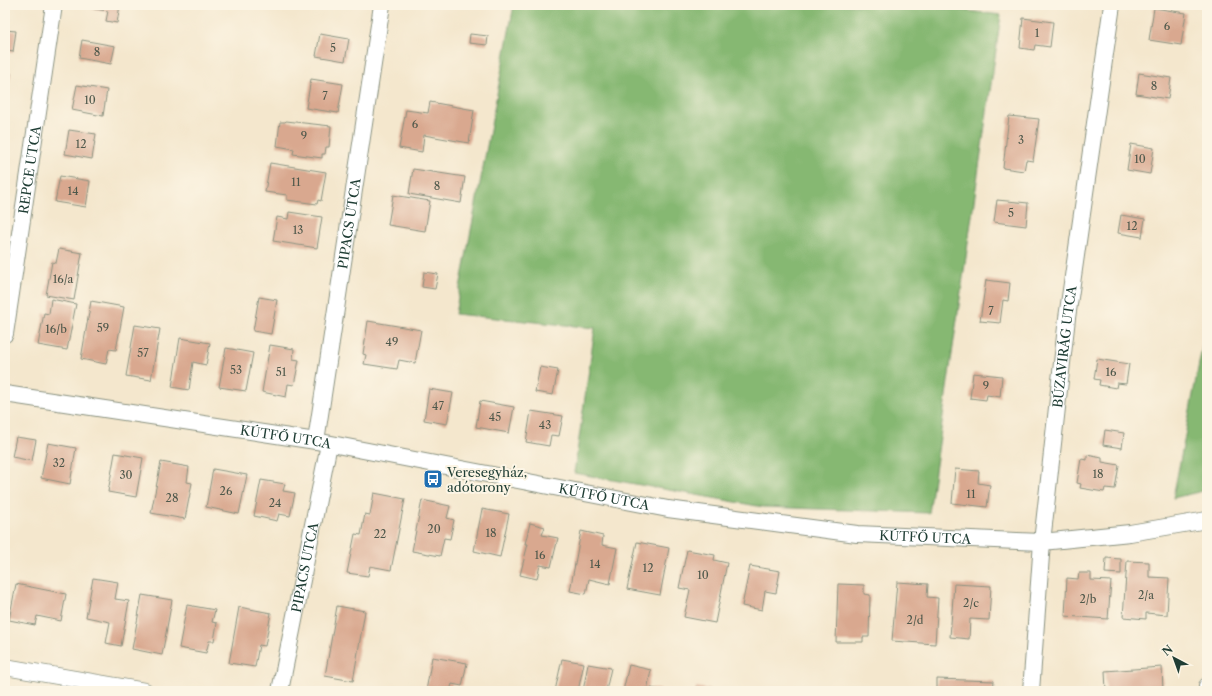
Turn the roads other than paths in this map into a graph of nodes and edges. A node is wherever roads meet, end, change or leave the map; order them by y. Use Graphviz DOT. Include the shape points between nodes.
graph roads {
  1 [pos="54,5"];
  2 [pos="382,5"];
  3 [pos="1112,5"];
  4 [pos="5,334"];
  5 [pos="5,394"];
  6 [pos="322,442"];
  7 [pos="1207,520"];
  8 [pos="1042,542"];
  9 [pos="5,667"];
  10 [pos="1207,686"];
  11 [pos="145,691"];
  12 [pos="280,691"];
  13 [pos="1032,691"];
  14 [pos="1207,691"];
  1 -- 4 [label="street, REPCE UTCA"];
  2 -- 6 [label="street, PIPACS UTCA"];
  3 -- 8 [label="street, BÚZAVIRÁG UTCA" via="1067,318"];
  5 -- 6 [label="street, KÚTFŐ UTCA"];
  6 -- 8 [label="street, KÚTFŐ UTCA" via="668,510 857,534"];
  6 -- 12 [label="street, PIPACS UTCA"];
  7 -- 8 [label="street, KÚTFŐ UTCA" via="1130,533"];
  8 -- 13 [label="street, BÚZAVIRÁG UTCA"];
  9 -- 11 [label="street"];
  10 -- 14 [label="street"];
}
